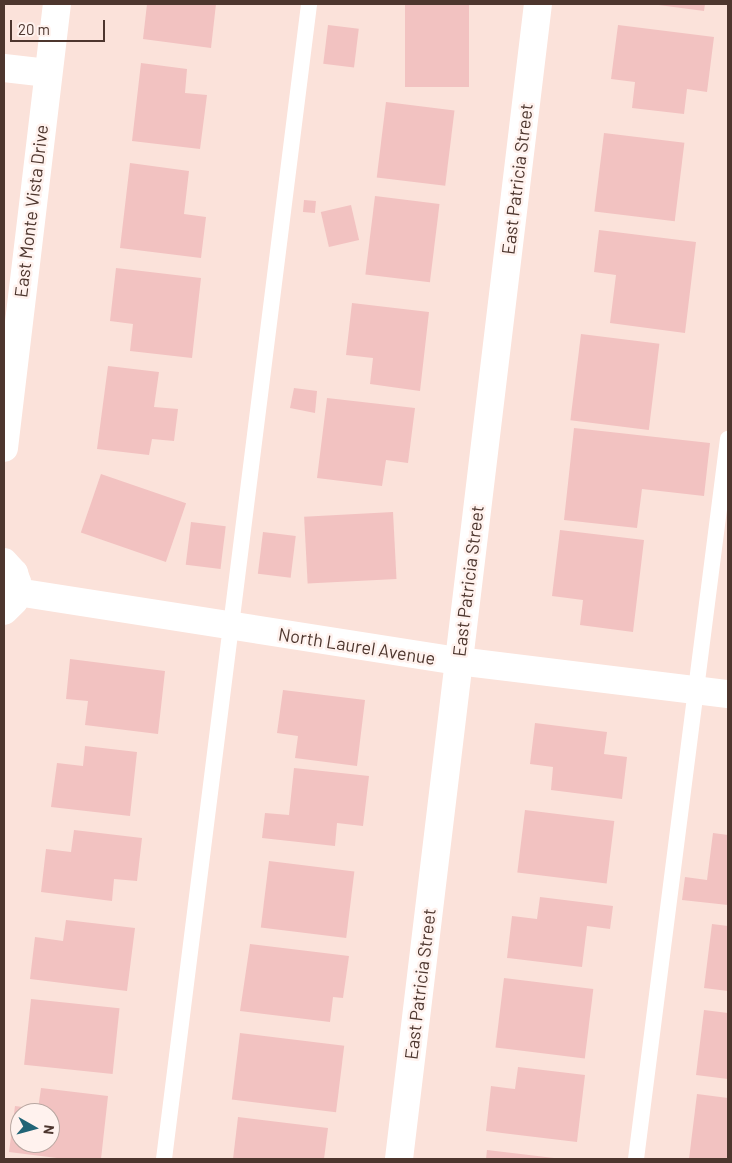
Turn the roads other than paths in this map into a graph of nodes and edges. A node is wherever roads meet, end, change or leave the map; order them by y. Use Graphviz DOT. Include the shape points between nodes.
graph roads {
  1 [pos="57,4"];
  2 [pos="309,4"];
  3 [pos="538,4"];
  4 [pos="4,68"];
  5 [pos="48,73"];
  6 [pos="10,328"];
  7 [pos="728,439"];
  8 [pos="4,448"];
  9 [pos="4,562"];
  10 [pos="10,601"];
  11 [pos="230,626"];
  12 [pos="458,661"];
  13 [pos="696,690"];
  14 [pos="728,694"];
  15 [pos="164,1159"];
  16 [pos="399,1159"];
  17 [pos="636,1159"];
  1 -- 5 [label="street, East Monte Vista Drive"];
  2 -- 11 [label="lane"];
  3 -- 12 [label="street, East Patricia Street"];
  4 -- 5 [label="street"];
  5 -- 6 [label="street, East Monte Vista Drive"];
  6 -- 8 [label="street, East Monte Vista Drive"];
  7 -- 13 [label="lane"];
  9 -- 10 [label="street" via="14,572"];
  10 -- 11 [label="street, North Laurel Avenue"];
  11 -- 12 [label="street, North Laurel Avenue"];
  11 -- 15 [label="lane"];
  12 -- 13 [label="street, North Laurel Avenue"];
  12 -- 16 [label="street, East Patricia Street"];
  13 -- 14 [label="street, North Laurel Avenue"];
  13 -- 17 [label="lane"];
}
